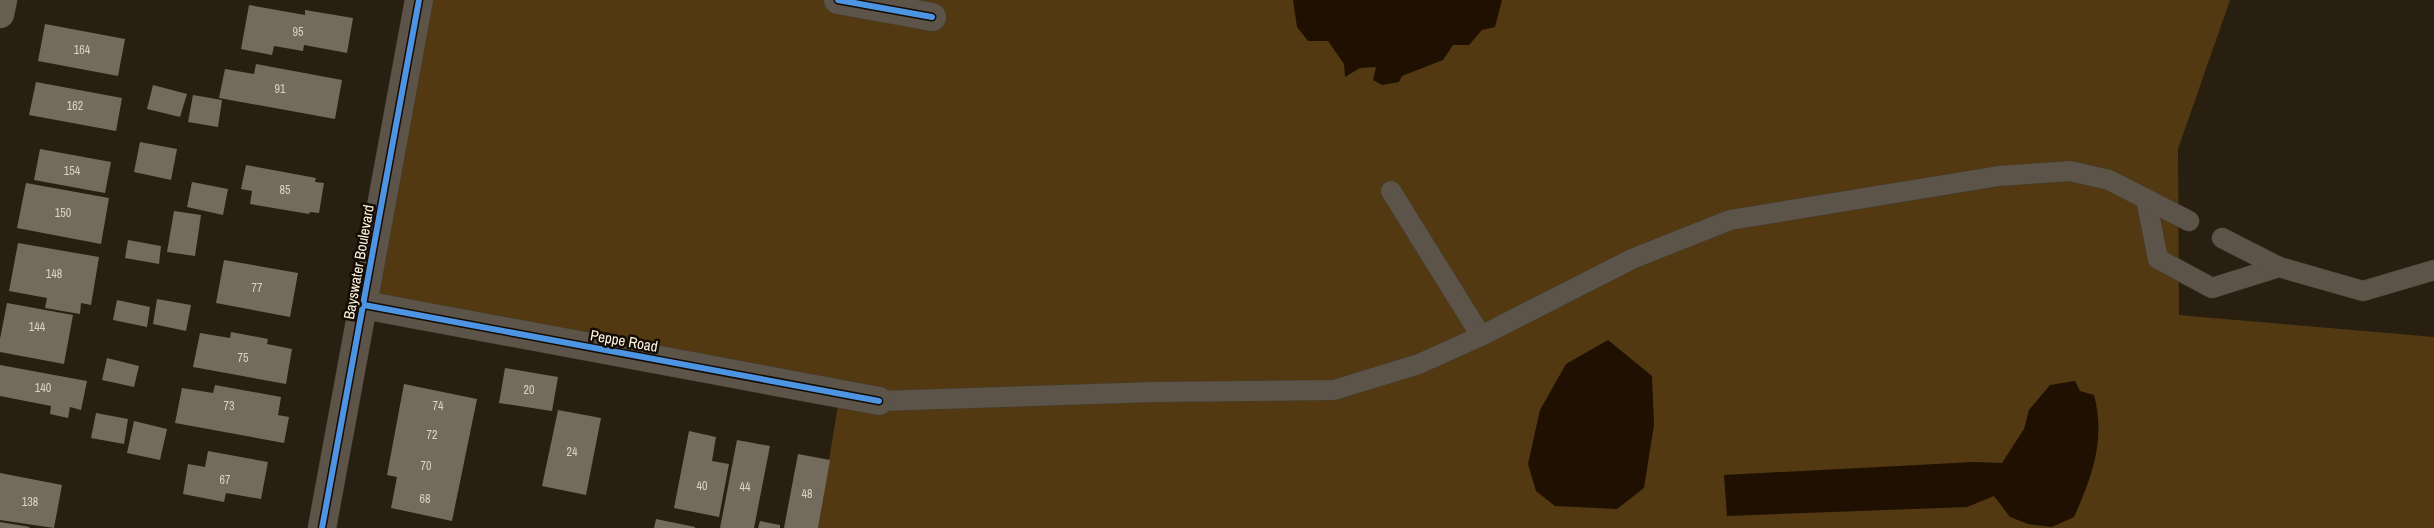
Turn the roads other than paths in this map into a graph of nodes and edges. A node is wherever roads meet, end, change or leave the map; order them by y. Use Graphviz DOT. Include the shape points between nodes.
graph roads {
  1 [pos="3,0"];
  2 [pos="419,0"];
  3 [pos="838,0"];
  4 [pos="0,14"];
  5 [pos="932,18"];
  6 [pos="1391,191"];
  7 [pos="2146,199"];
  8 [pos="2190,221"];
  9 [pos="2222,238"];
  10 [pos="2279,267"];
  11 [pos="2434,270"];
  12 [pos="364,305"];
  13 [pos="1481,336"];
  14 [pos="879,401"];
  15 [pos="322,528"];
  1 -- 4 [label="street"];
  2 -- 12 [label="street, Bayswater Boulevard"];
  3 -- 5 [label="street"];
  6 -- 13 [label="lane"];
  7 -- 8 [label="lane"];
  7 -- 10 [label="lane" via="2158,259 2212,288"];
  7 -- 13 [label="lane" via="2109,180 2070,171 1999,176 1730,220 1632,259"];
  9 -- 10 [label="lane"];
  10 -- 11 [label="lane" via="2364,291"];
  12 -- 14 [label="street, Peppe Road"];
  12 -- 15 [label="street, Bayswater Boulevard"];
  13 -- 14 [label="lane" via="1419,364 1334,390"];
}
